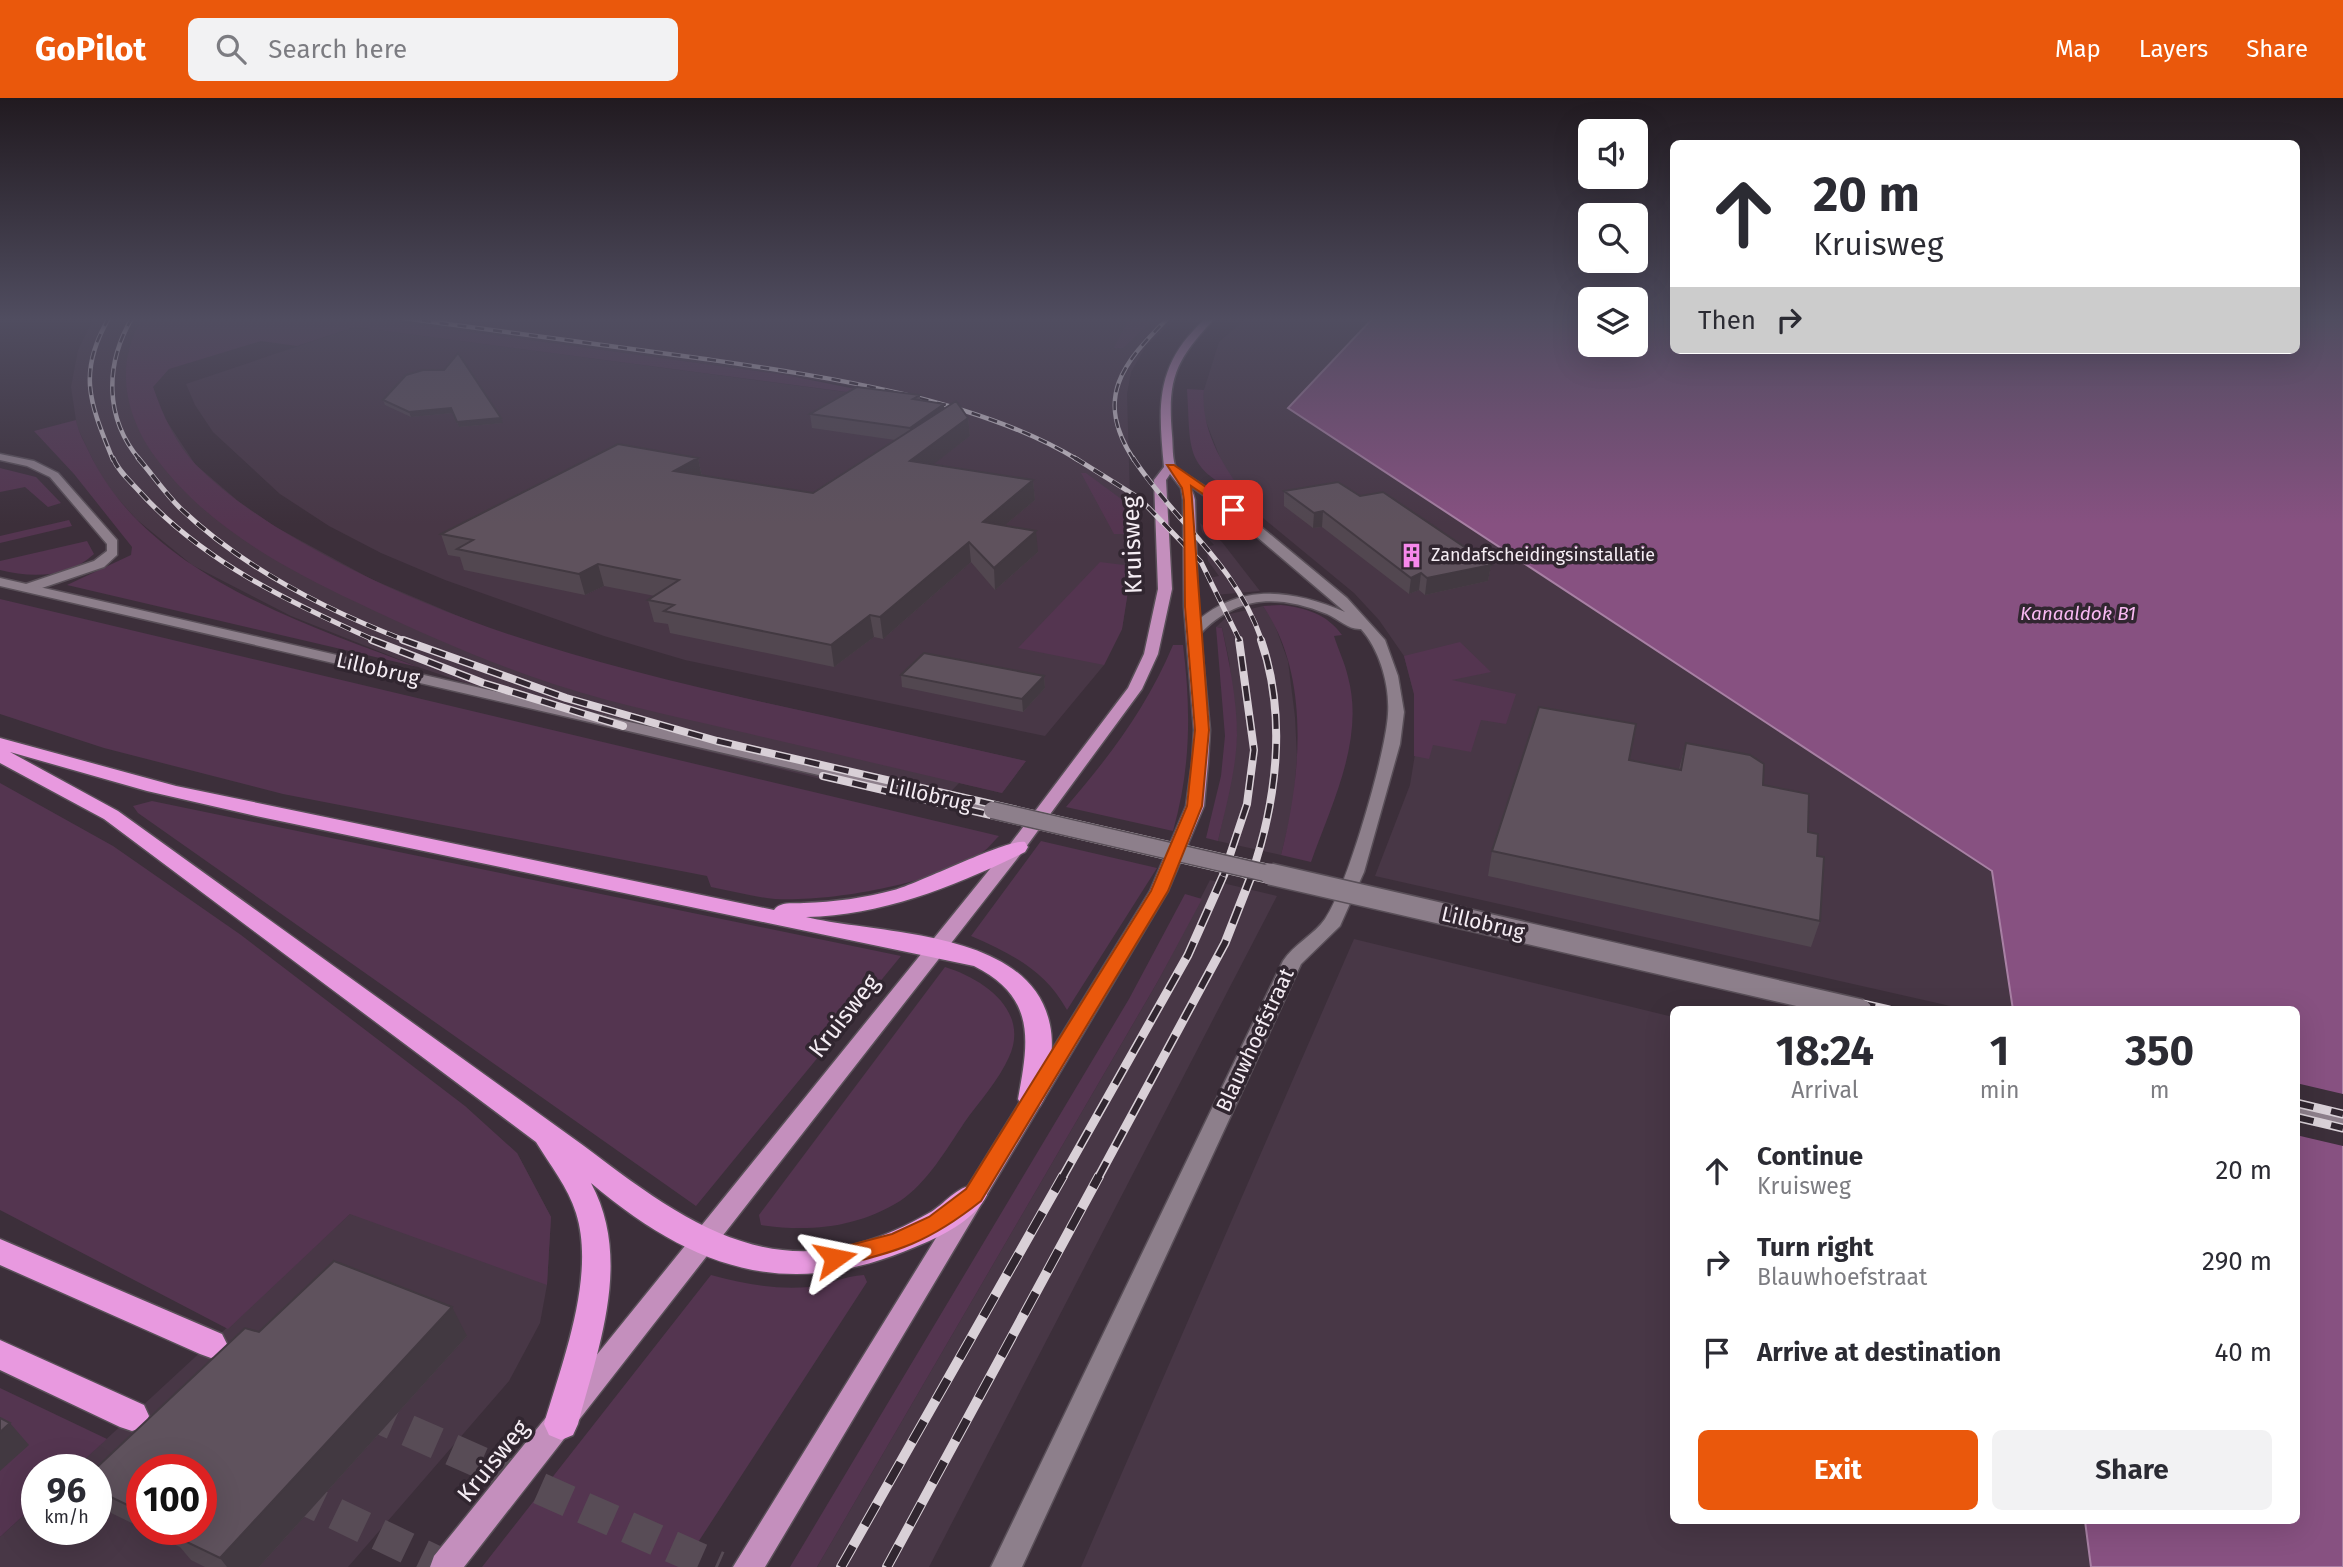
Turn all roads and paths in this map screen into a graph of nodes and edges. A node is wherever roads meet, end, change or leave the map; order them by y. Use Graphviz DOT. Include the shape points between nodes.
graph roads {
  1 [pos="1165,387"];
  2 [pos="0,457"];
  3 [pos="1170,467"];
  4 [pos="0,582"];
  5 [pos="28,589"];
  6 [pos="1194,632"];
  7 [pos="1378,640"];
  8 [pos="0,744"];
  9 [pos="0,755"];
  10 [pos="1017,847"];
  11 [pos="755,911"];
  12 [pos="934,949"];
  13 [pos="1844,1006"];
  14 [pos="1031,1099"];
  15 [pos="2300,1111"];
  16 [pos="2343,1121"];
  17 [pos="546,1135"];
  18 [pos="973,1195"];
  19 [pos="704,1241"];
  20 [pos="0,1251"];
  21 [pos="211,1344"];
  22 [pos="0,1354"];
  23 [pos="132,1416"];
  24 [pos="561,1424"];
  25 [pos="445,1567"];
  26 [pos="748,1567"];
  27 [pos="1006,1567"];
  1 -- 3 [label="main road"];
  2 -- 5 [label="street" via="30,463 54,475 113,543 113,552 99,564"];
  3 -- 6 [label="main road" via="1187,488 1189,500"];
  3 -- 7 [label="street, Blauwhoefstraat" via="1276,544 1342,601"];
  3 -- 10 [label="main road, Kruisweg" via="1160,480 1165,589 1151,654 1135,689"];
  4 -- 5 [label="street, Lillobrug"];
  5 -- 13 [label="street, Lillobrug, bridge"];
  6 -- 7 [label="street" via="1210,612 1226,604 1282,598 1332,610"];
  6 -- 14 [label="main road" via="1202,730 1195,806 1159,891"];
  7 -- 27 [label="street, Blauwhoefstraat" via="1391,676 1396,712 1392,744 1355,872 1333,922 1293,961"];
  8 -- 11 [label="highway" via="176,792"];
  9 -- 17 [label="highway" via="111,815"];
  10 -- 11 [label="highway" via="926,890 876,903"];
  10 -- 12 [label="main road, Kruisweg"];
  11 -- 12 [label="highway" via="818,928"];
  12 -- 14 [label="highway" via="995,966 1024,989 1039,1021 1041,1049"];
  12 -- 19 [label="main road, Kruisweg"];
  14 -- 18 [label="main road"];
  15 -- 16 [label="street"];
  17 -- 19 [label="highway" via="574,1150 651,1213"];
  17 -- 24 [label="highway" via="580,1192 594,1227 594,1282 586,1331"];
  18 -- 19 [label="highway" via="937,1223 896,1242 808,1263 750,1258"];
  18 -- 26 [label="main road"];
  19 -- 24 [label="main road, Kruisweg"];
  20 -- 21 [label="highway"];
  22 -- 23 [label="highway"];
  24 -- 25 [label="main road, Kruisweg"];
}
